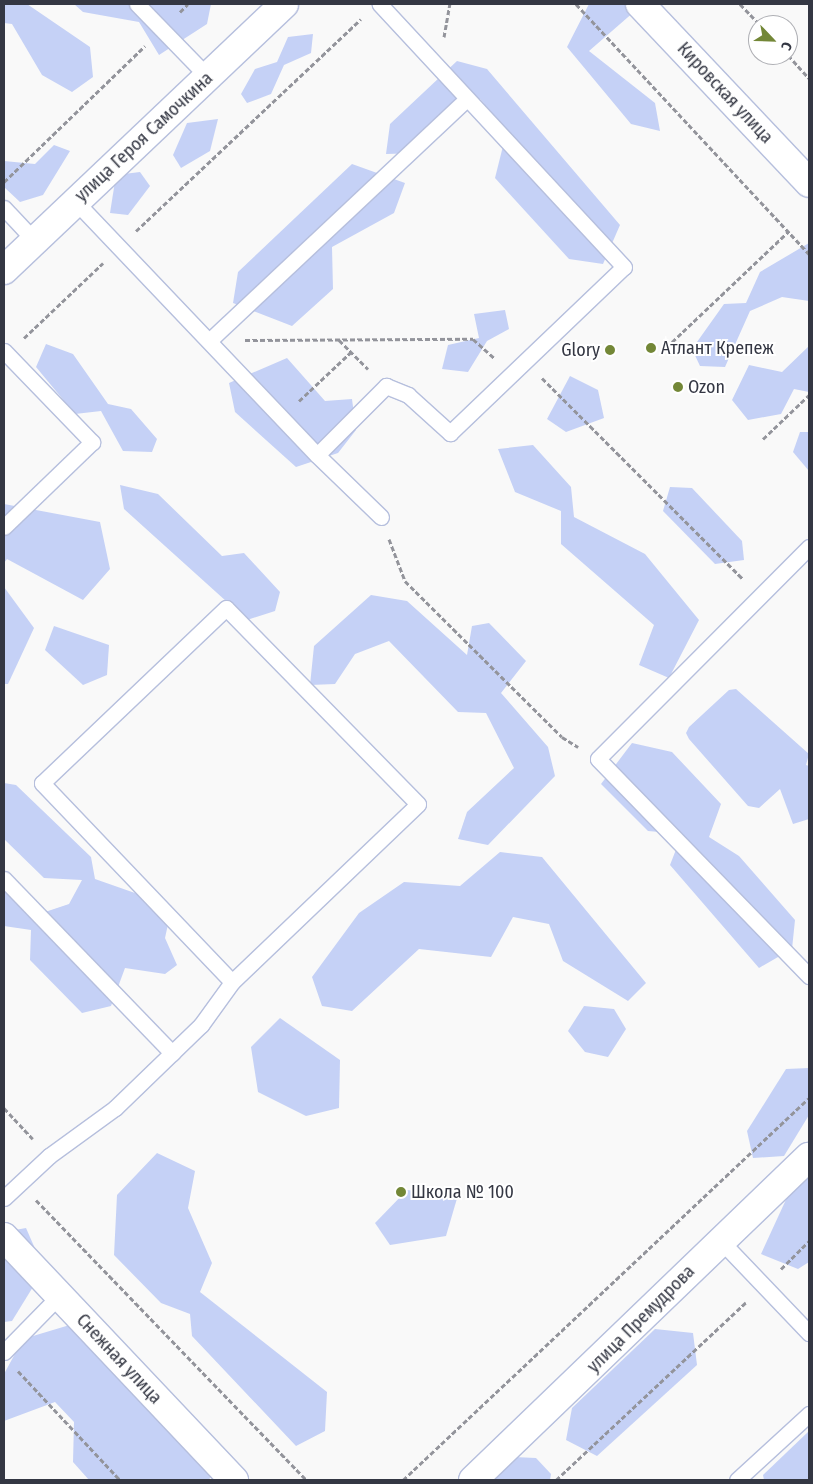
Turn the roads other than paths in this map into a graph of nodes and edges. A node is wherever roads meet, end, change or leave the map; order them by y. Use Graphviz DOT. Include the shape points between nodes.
graph roads {
  1 [pos="136,4"];
  2 [pos="284,4"];
  3 [pos="380,4"];
  4 [pos="640,4"];
  5 [pos="208,77"];
  6 [pos="467,99"];
  7 [pos="809,183"];
  8 [pos="76,202"];
  9 [pos="4,208"];
  10 [pos="35,241"];
  11 [pos="4,270"];
  12 [pos="210,340"];
  13 [pos="5,353"];
  14 [pos="317,454"];
  15 [pos="381,517"];
  16 [pos="4,527"];
  17 [pos="809,547"];
  18 [pos="4,879"];
  19 [pos="809,976"];
  20 [pos="232,982"];
  21 [pos="172,1053"];
  22 [pos="809,1157"];
  23 [pos="4,1198"];
  24 [pos="4,1237"];
  25 [pos="720,1240"];
  26 [pos="59,1296"];
  27 [pos="809,1332"];
  28 [pos="4,1352"];
  29 [pos="809,1414"];
  30 [pos="234,1480"];
  31 [pos="473,1480"];
  32 [pos="737,1480"];
  1 -- 5 [label="lane"];
  2 -- 5 [label="street, улица Героя Самочкина"];
  3 -- 6 [label="lane"];
  4 -- 7 [label="street, Кировская улица"];
  5 -- 8 [label="street, улица Героя Самочкина"];
  6 -- 12 [label="lane"];
  6 -- 14 [label="lane" via="624,267 450,433 408,395 386,386"];
  8 -- 10 [label="street, улица Героя Самочкина"];
  8 -- 12 [label="lane"];
  9 -- 10 [label="lane"];
  10 -- 11 [label="street, улица Героя Самочкина"];
  12 -- 14 [label="lane"];
  13 -- 16 [label="lane" via="92,442"];
  14 -- 15 [label="lane"];
  17 -- 19 [label="lane" via="598,759"];
  18 -- 21 [label="lane"];
  20 -- 20 [label="lane" via="418,804 226,608 42,783"];
  20 -- 21 [label="lane" via="201,1025"];
  21 -- 23 [label="lane" via="116,1108 49,1156"];
  22 -- 25 [label="street, улица Премудрова"];
  24 -- 26 [label="street, Снежная улица"];
  25 -- 27 [label="lane"];
  25 -- 31 [label="street, улица Премудрова"];
  26 -- 28 [label="lane"];
  26 -- 30 [label="street, Снежная улица"];
  29 -- 32 [label="lane"];
}
